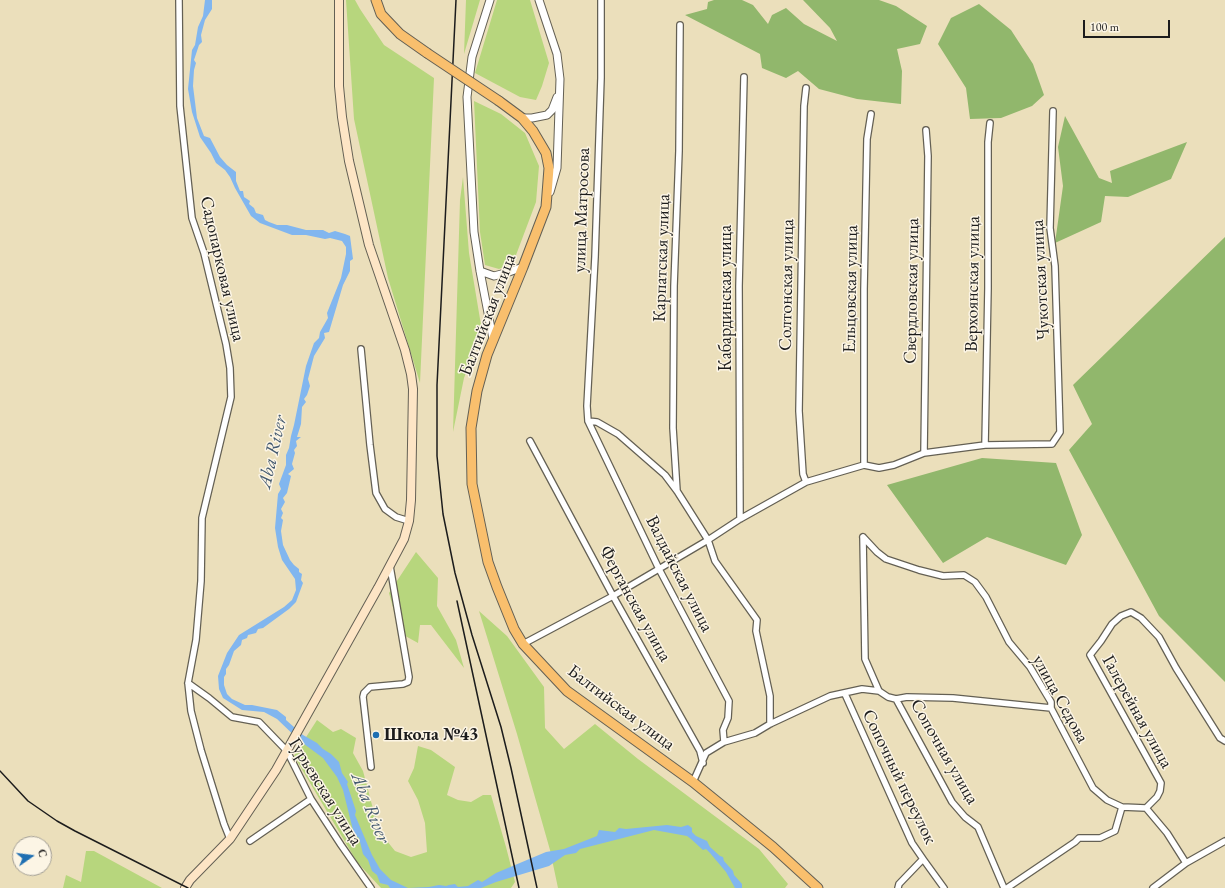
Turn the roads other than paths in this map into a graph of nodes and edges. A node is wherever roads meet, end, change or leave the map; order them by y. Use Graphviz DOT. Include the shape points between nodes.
graph roads {
  1 [pos="178,0"];
  2 [pos="339,0"];
  3 [pos="376,0"];
  4 [pos="490,0"];
  5 [pos="539,0"];
  6 [pos="601,0"];
  7 [pos="680,25"];
  8 [pos="744,77"];
  9 [pos="560,79"];
  10 [pos="806,88"];
  11 [pos="1053,111"];
  12 [pos="871,114"];
  13 [pos="522,118"];
  14 [pos="990,123"];
  15 [pos="926,130"];
  16 [pos="546,207"];
  17 [pos="523,267"];
  18 [pos="480,271"];
  19 [pos="493,339"];
  20 [pos="360,349"];
  21 [pos="588,421"];
  22 [pos="530,441"];
  23 [pos="985,445"];
  24 [pos="924,453"];
  25 [pos="864,465"];
  26 [pos="806,482"];
  27 [pos="677,491"];
  28 [pos="740,519"];
  29 [pos="409,522"];
  30 [pos="708,540"];
  31 [pos="390,566"];
  32 [pos="659,569"];
  33 [pos="613,596"];
  34 [pos="523,644"];
  35 [pos="188,683"];
  36 [pos="879,691"];
  37 [pos="844,694"];
  38 [pos="896,699"];
  39 [pos="1051,708"];
  40 [pos="770,724"];
  41 [pos="724,742"];
  42 [pos="1225,742"];
  43 [pos="288,748"];
  44 [pos="702,763"];
  45 [pos="371,767"];
  46 [pos="693,782"];
  47 [pos="311,799"];
  48 [pos="1122,807"];
  49 [pos="1146,808"];
  50 [pos="230,839"];
  51 [pos="250,841"];
  52 [pos="1225,841"];
  53 [pos="923,859"];
  54 [pos="1186,862"];
  55 [pos="184,888"];
  56 [pos="371,888"];
  57 [pos="818,888"];
  58 [pos="898,888"];
  59 [pos="944,888"];
  60 [pos="1006,888"];
  61 [pos="1153,888"];
  1 -- 35 [label="street, Садопарковая улица" via="180,106 192,218 206,260 226,344 231,397 202,518 201,581 196,640"];
  2 -- 29 [label="main road" via="339,86 349,161 369,245 411,374 413,389"];
  3 -- 13 [label="main road, Балтийская улица, bridge" via="381,14 400,34"];
  4 -- 18 [label="street" via="472,57 467,97 474,232"];
  5 -- 9 [label="street" via="557,54"];
  6 -- 21 [label="street, улица Матросова"];
  7 -- 27 [label="street, Карпатская улица" via="673,428"];
  8 -- 28 [label="street, Кабардинская улица" via="739,286"];
  9 -- 13 [label="street" via="552,110 540,117"];
  9 -- 16 [label="street" via="557,168"];
  10 -- 26 [label="street, Солтонская улица" via="799,411 802,474"];
  11 -- 23 [label="street, Чукотская улица" via="1050,228 1055,266 1060,432 1052,444"];
  12 -- 25 [label="street, Ельцовская улица" via="867,139 864,289"];
  13 -- 16 [label="main road, Балтийская улица" via="546,153 549,168"];
  14 -- 23 [label="street, Верхоянская улица"];
  15 -- 24 [label="street, Свердловская улица" via="928,156"];
  16 -- 17 [label="main road, Балтийская улица"];
  17 -- 18 [label="street" via="494,276"];
  17 -- 19 [label="main road, Балтийская улица"];
  18 -- 19 [label="street"];
  19 -- 34 [label="main road, Балтийская улица" via="486,355 473,413 472,484 488,562 514,629"];
  20 -- 29 [label="street" via="376,494 385,509"];
  21 -- 27 [label="street, Карпатская улица" via="597,422 618,434 665,475"];
  21 -- 32 [label="street, Валдайская улица"];
  22 -- 33 [label="street, Ферганская улица"];
  23 -- 24 [label="street"];
  24 -- 25 [label="street" via="879,468"];
  25 -- 26 [label="street"];
  26 -- 28 [label="street"];
  27 -- 30 [label="street, Карпатская улица"];
  28 -- 30 [label="street"];
  29 -- 31 [label="main road" via="404,539"];
  30 -- 32 [label="street"];
  30 -- 40 [label="street, Карпатская улица" via="715,561 757,620 756,631 770,696"];
  31 -- 43 [label="main road"];
  31 -- 45 [label="street" via="409,677 408,682 403,684 370,687 364,693"];
  32 -- 33 [label="street"];
  32 -- 41 [label="street, Валдайская улица" via="729,701"];
  33 -- 34 [label="street"];
  33 -- 44 [label="street, Ферганская улица" via="700,751"];
  34 -- 46 [label="main road, Балтийская улица" via="567,691"];
  35 -- 43 [label="street, Гурьевская улица" via="232,717 259,722"];
  35 -- 50 [label="street" via="191,711 201,750"];
  36 -- 37 [label="street, Сопочный переулок" via="862,689"];
  36 -- 38 [label="street, Сопочная улица"];
  36 -- 39 [label="street, улица Седова" via="865,659 863,538 886,559 943,576 964,576 975,582 986,597 1009,642 1030,667 1051,702"];
  37 -- 40 [label="street, Сопочный переулок" via="830,696"];
  37 -- 53 [label="street, Сопочный переулок" via="912,843"];
  38 -- 39 [label="street" via="953,698"];
  38 -- 60 [label="street, Сопочная улица" via="952,802 978,827"];
  39 -- 48 [label="street, улица Седова" via="1093,788 1107,800"];
  40 -- 41 [label="street, Сопочный переулок" via="755,733"];
  41 -- 44 [label="street, Сопочный переулок" via="706,753"];
  42 -- 49 [label="street, Галерейная улица" via="1216,732 1159,637 1141,618 1130,612 1121,616 1112,624 1090,655 1161,783 1157,797"];
  43 -- 47 [label="street, Гурьевская улица"];
  43 -- 50 [label="main road"];
  44 -- 46 [label="street"];
  46 -- 57 [label="main road, Балтийская улица" via="773,847"];
  47 -- 51 [label="street"];
  47 -- 56 [label="street, Гурьевская улица"];
  48 -- 49 [label="street, улица Седова"];
  48 -- 60 [label="street" via="1114,831 1100,838 1079,838"];
  49 -- 54 [label="street"];
  50 -- 55 [label="main road"];
  52 -- 54 [label="street"];
  53 -- 58 [label="street, Сопочный переулок"];
  53 -- 59 [label="street"];
  54 -- 61 [label="street"];
}
